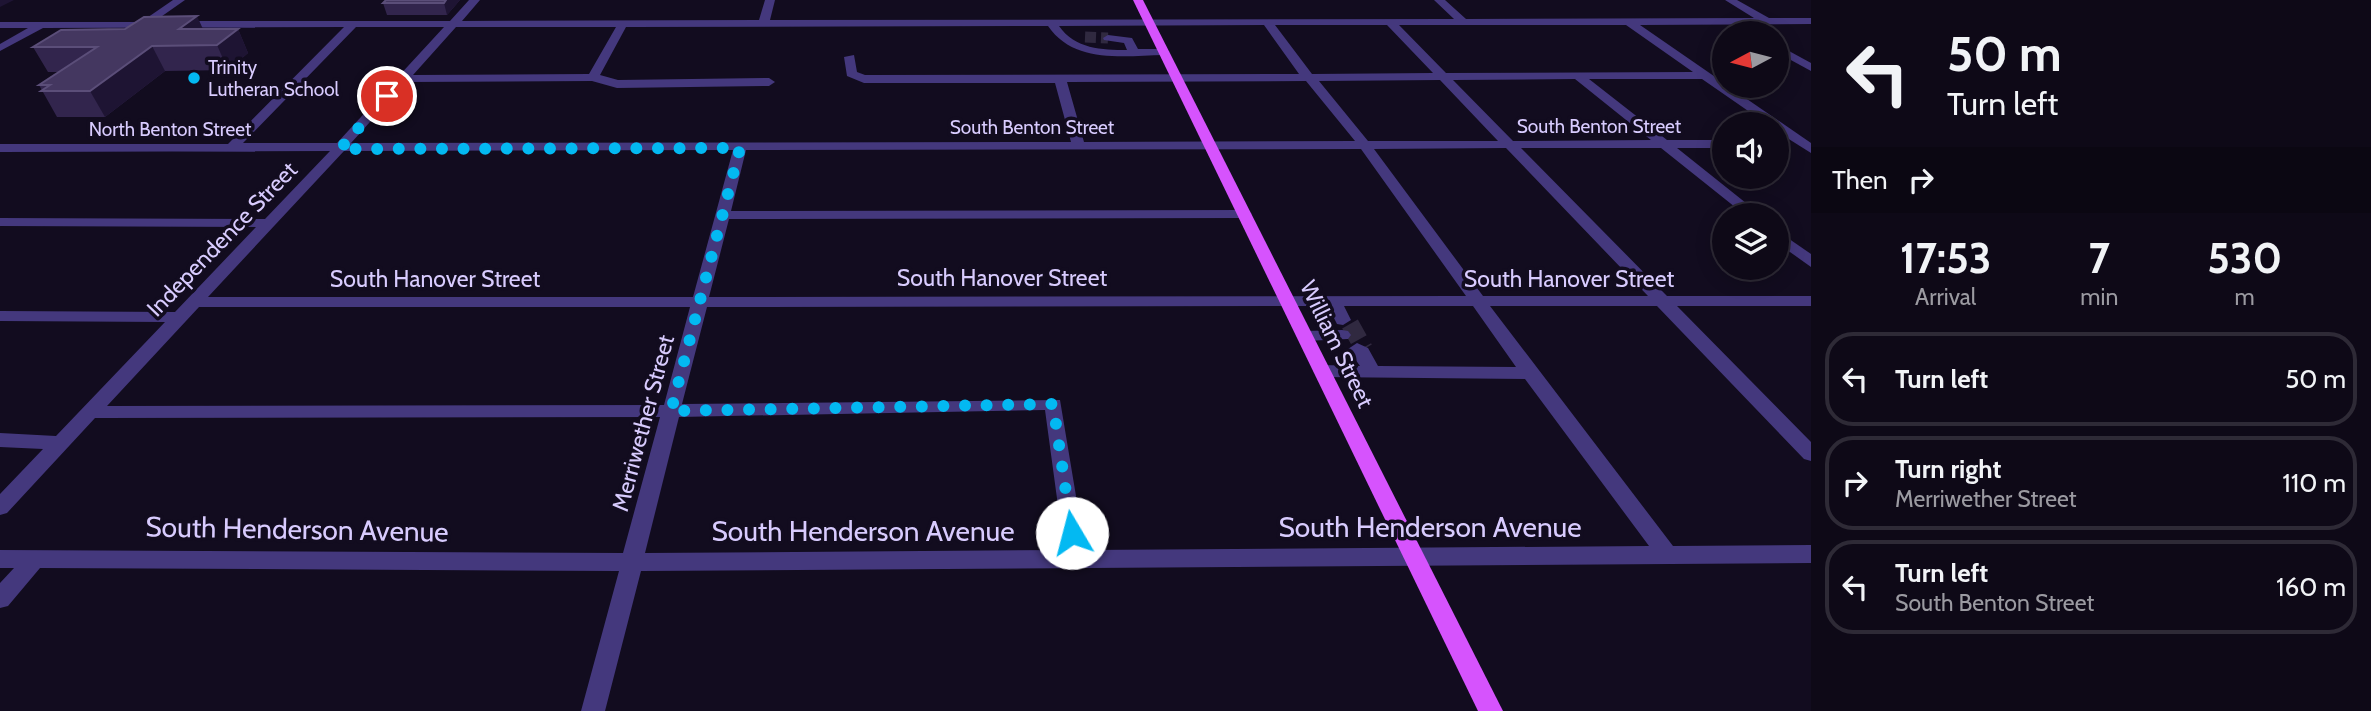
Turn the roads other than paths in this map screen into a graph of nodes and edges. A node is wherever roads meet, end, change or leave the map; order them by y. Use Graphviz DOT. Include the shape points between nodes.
graph roads {
  1 [pos="180,0"];
  2 [pos="475,0"];
  3 [pos="771,0"];
  4 [pos="1138,0"];
  5 [pos="1439,0"];
  6 [pos="1730,0"];
  7 [pos="1628,21"];
  8 [pos="1712,21"];
  9 [pos="1767,21"];
  10 [pos="1789,21"];
  11 [pos="1811,21"];
  12 [pos="764,22"];
  13 [pos="1051,22"];
  14 [pos="1149,22"];
  15 [pos="1267,22"];
  16 [pos="1390,22"];
  17 [pos="1464,22"];
  18 [pos="623,23"];
  19 [pos="144,24"];
  20 [pos="354,24"];
  21 [pos="453,24"];
  22 [pos="0,25"];
  23 [pos="41,25"];
  24 [pos="1058,37"];
  25 [pos="1085,37"];
  26 [pos="1108,37"];
  27 [pos="0,48"];
  28 [pos="1134,52"];
  29 [pos="1164,52"];
  30 [pos="1789,55"];
  31 [pos="850,57"];
  32 [pos="1811,68"];
  33 [pos="1706,75"];
  34 [pos="593,76"];
  35 [pos="1309,76"];
  36 [pos="1443,76"];
  37 [pos="1578,76"];
  38 [pos="1177,78"];
  39 [pos="404,79"];
  40 [pos="1060,79"];
  41 [pos="769,82"];
  42 [pos="1758,112"];
  43 [pos="1789,133"];
  44 [pos="1712,144"];
  45 [pos="1789,144"];
  46 [pos="1511,145"];
  47 [pos="1669,145"];
  48 [pos="1808,145"];
  49 [pos="1079,146"];
  50 [pos="1211,146"];
  51 [pos="1364,146"];
  52 [pos="0,148"];
  53 [pos="231,148"];
  54 [pos="740,148"];
  55 [pos="340,149"];
  56 [pos="1739,203"];
  57 [pos="1245,214"];
  58 [pos="723,215"];
  59 [pos="0,222"];
  60 [pos="269,223"];
  61 [pos="1789,244"];
  62 [pos="1811,262"];
  63 [pos="1288,300"];
  64 [pos="700,301"];
  65 [pos="1332,301"];
  66 [pos="1478,301"];
  67 [pos="1811,301"];
  68 [pos="193,302"];
  69 [pos="1663,302"];
  70 [pos="0,316"];
  71 [pos="180,317"];
  72 [pos="1305,335"];
  73 [pos="1361,350"];
  74 [pos="1322,371"];
  75 [pos="1372,371"];
  76 [pos="1530,373"];
  77 [pos="671,411"];
  78 [pos="89,412"];
  79 [pos="0,440"];
  80 [pos="60,443"];
  81 [pos="1811,454"];
  82 [pos="0,507"];
  83 [pos="1811,554"];
  84 [pos="1667,555"];
  85 [pos="36,557"];
  86 [pos="1415,557"];
  87 [pos="0,559"];
  88 [pos="1076,559"];
  89 [pos="632,562"];
  90 [pos="0,599"];
  91 [pos="593,711"];
  92 [pos="1491,711"];
  1 -- 19 [label="street"];
  2 -- 21 [label="street, Independence Street"];
  3 -- 12 [label="street"];
  4 -- 14 [label="main road, William Street"];
  5 -- 17 [label="street"];
  6 -- 9 [label="street"];
  7 -- 8 [label="street"];
  7 -- 17 [label="street"];
  7 -- 33 [label="street"];
  10 -- 11 [label="street"];
  12 -- 13 [label="street"];
  12 -- 18 [label="street"];
  13 -- 14 [label="street"];
  13 -- 24 [label="street"];
  14 -- 15 [label="street"];
  14 -- 29 [label="main road, William Street"];
  15 -- 16 [label="street"];
  15 -- 35 [label="street"];
  16 -- 17 [label="street"];
  16 -- 36 [label="street"];
  18 -- 21 [label="street"];
  18 -- 34 [label="street"];
  19 -- 20 [label="street"];
  19 -- 23 [label="street"];
  20 -- 21 [label="street"];
  20 -- 53 [label="street"];
  21 -- 39 [label="street, Independence Street"];
  22 -- 23 [label="street"];
  23 -- 27 [label="street"];
  24 -- 25 [label="street"];
  24 -- 28 [label="street" via="1084,51"];
  26 -- 28 [label="street" via="1128,40"];
  28 -- 29 [label="street"];
  29 -- 38 [label="main road, William Street"];
  30 -- 32 [label="street"];
  31 -- 40 [label="street" via="851,74 864,79"];
  33 -- 37 [label="street"];
  33 -- 42 [label="street"];
  34 -- 39 [label="street"];
  34 -- 41 [label="street" via="617,84"];
  35 -- 36 [label="street"];
  35 -- 38 [label="street"];
  35 -- 51 [label="street"];
  36 -- 37 [label="street"];
  36 -- 46 [label="street"];
  37 -- 47 [label="street"];
  38 -- 40 [label="street"];
  38 -- 50 [label="main road, William Street"];
  39 -- 55 [label="street, Independence Street"];
  40 -- 49 [label="street"];
  43 -- 48 [label="street"];
  44 -- 47 [label="street, South Benton Street"];
  45 -- 48 [label="street"];
  46 -- 47 [label="street, South Benton Street"];
  46 -- 51 [label="street, South Benton Street"];
  46 -- 69 [label="street"];
  47 -- 56 [label="street"];
  49 -- 50 [label="street, South Benton Street"];
  49 -- 54 [label="street, South Benton Street"];
  50 -- 51 [label="street, South Benton Street"];
  50 -- 57 [label="main road, William Street"];
  51 -- 66 [label="street"];
  52 -- 53 [label="street, North Benton Street"];
  53 -- 55 [label="street, North Benton Street"];
  54 -- 55 [label="street, South Benton Street"];
  54 -- 58 [label="street, Merriwether Street"];
  55 -- 60 [label="street, Independence Street"];
  57 -- 58 [label="street"];
  57 -- 63 [label="main road, William Street"];
  58 -- 64 [label="street, Merriwether Street"];
  59 -- 60 [label="street"];
  60 -- 68 [label="street, Independence Street"];
  61 -- 62 [label="street"];
  63 -- 64 [label="street, South Hanover Street"];
  63 -- 65 [label="street, South Hanover Street"];
  63 -- 72 [label="main road, William Street"];
  64 -- 68 [label="street, South Hanover Street"];
  64 -- 77 [label="street, Merriwether Street"];
  65 -- 66 [label="street, South Hanover Street"];
  65 -- 72 [label="street" via="1344,326"];
  66 -- 69 [label="street, South Hanover Street"];
  66 -- 76 [label="street"];
  67 -- 69 [label="street, South Hanover Street"];
  68 -- 71 [label="street, Independence Street"];
  69 -- 81 [label="street"];
  70 -- 71 [label="street"];
  71 -- 78 [label="street, Independence Street"];
  72 -- 74 [label="main road, William Street"];
  73 -- 75 [label="street"];
  74 -- 75 [label="street"];
  74 -- 86 [label="main road, William Street"];
  75 -- 76 [label="street"];
  76 -- 84 [label="street"];
  77 -- 78 [label="street"];
  77 -- 88 [label="street" via="1053,404"];
  77 -- 89 [label="street, Merriwether Street"];
  78 -- 80 [label="street, Independence Street"];
  79 -- 80 [label="street"];
  80 -- 82 [label="street, Independence Street"];
  83 -- 84 [label="street, South Henderson Avenue"];
  84 -- 86 [label="street, South Henderson Avenue"];
  85 -- 87 [label="street, South Henderson Avenue"];
  85 -- 89 [label="street, South Henderson Avenue"];
  85 -- 90 [label="street"];
  86 -- 88 [label="street, South Henderson Avenue"];
  86 -- 92 [label="main road, William Street"];
  88 -- 89 [label="street, South Henderson Avenue"];
  89 -- 91 [label="street, Merriwether Street"];
}
